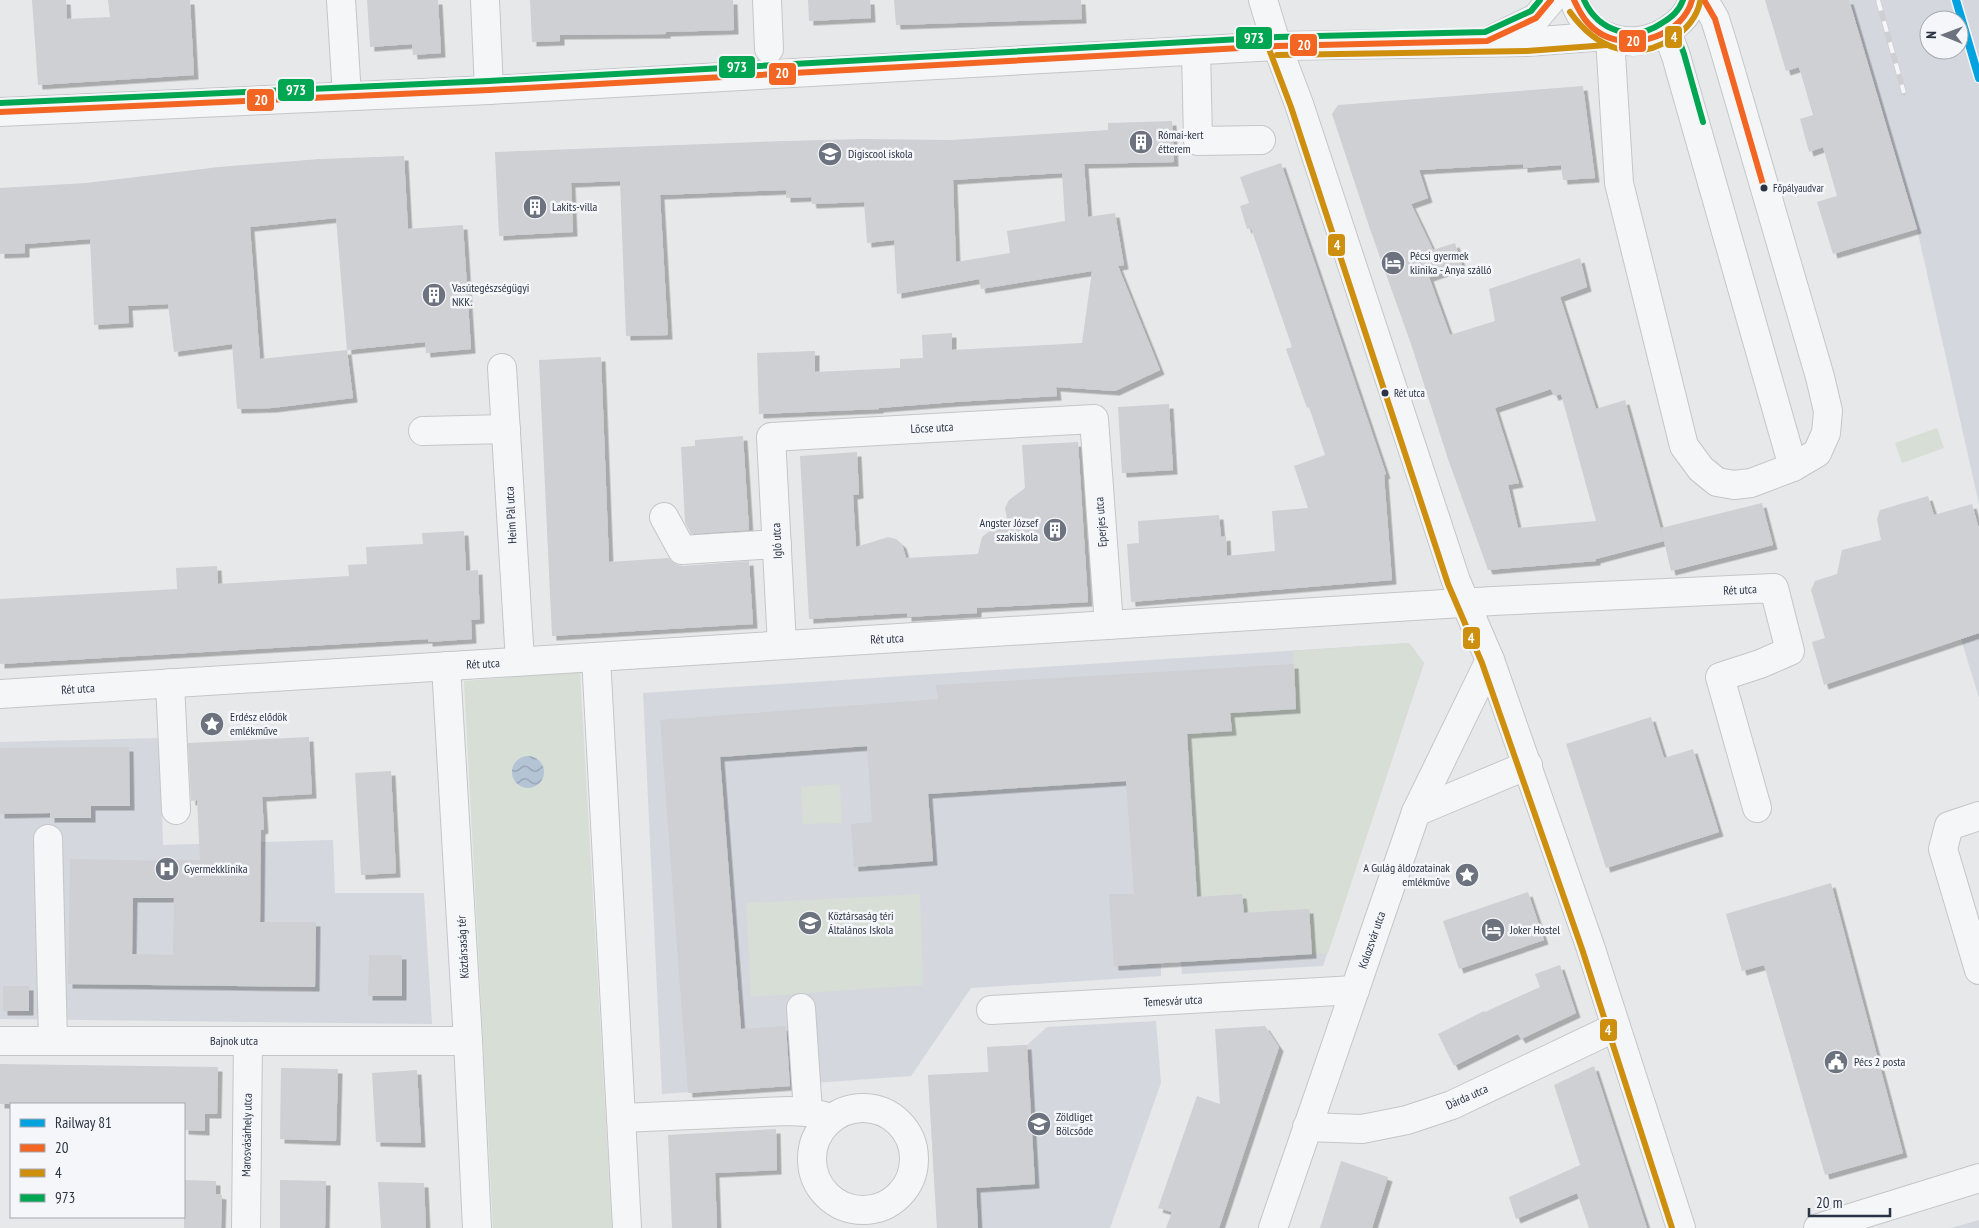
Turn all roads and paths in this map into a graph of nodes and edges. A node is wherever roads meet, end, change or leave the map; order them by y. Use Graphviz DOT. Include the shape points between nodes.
graph roads {
  1 [pos="342,0"];
  2 [pos="485,0"];
  3 [pos="767,0"];
  4 [pos="1263,0"];
  5 [pos="1551,0"];
  6 [pos="1574,0"];
  7 [pos="1692,0"];
  8 [pos="1704,0"];
  9 [pos="1667,32"];
  10 [pos="1608,37"];
  11 [pos="1487,41"];
  12 [pos="1277,46"];
  13 [pos="769,49"];
  14 [pos="1196,50"];
  15 [pos="489,90"];
  16 [pos="347,96"];
  17 [pos="0,112"];
  18 [pos="1261,140"];
  19 [pos="502,368"];
  20 [pos="1094,419"];
  21 [pos="506,429"];
  22 [pos="423,431"];
  23 [pos="771,438"];
  24 [pos="1792,467"];
  25 [pos="664,518"];
  26 [pos="777,544"];
  27 [pos="1466,604"];
  28 [pos="1109,625"];
  29 [pos="782,645"];
  30 [pos="596,657"];
  31 [pos="1490,660"];
  32 [pos="520,661"];
  33 [pos="446,666"];
  34 [pos="170,683"];
  35 [pos="0,694"];
  36 [pos="1528,765"];
  37 [pos="1757,808"];
  38 [pos="176,810"];
  39 [pos="1416,812"];
  40 [pos="1979,816"];
  41 [pos="48,839"];
  42 [pos="1979,970"];
  43 [pos="1355,990"];
  44 [pos="801,1008"];
  45 [pos="991,1010"];
  46 [pos="1616,1027"];
  47 [pos="0,1041"];
  48 [pos="52,1041"];
  49 [pos="248,1041"];
  50 [pos="468,1041"];
  51 [pos="621,1118"];
  52 [pos="1307,1127"];
  53 [pos="1979,1178"];
  54 [pos="1857,1222"];
  55 [pos="246,1228"];
  56 [pos="477,1228"];
  57 [pos="627,1228"];
  58 [pos="1273,1228"];
  59 [pos="1681,1228"];
  60 [pos="1818,1228"];
  1 -- 16 [label="street"];
  2 -- 15 [label="street"];
  3 -- 13 [label="street"];
  4 -- 12 [label="street"];
  5 -- 11 [label="street" via="1536,18"];
  6 -- 10 [label="street" via="1593,28"];
  7 -- 9 [label="street" via="1681,20"];
  8 -- 24 [label="street" via="1724,48 1828,411 1826,433 1817,453"];
  9 -- 10 [label="street" via="1645,41 1627,42"];
  9 -- 24 [label="street"];
  10 -- 11 [label="street"];
  10 -- 24 [label="street" via="1619,183 1684,446 1701,469 1717,482 1751,483"];
  11 -- 12 [label="street"];
  12 -- 14 [label="street"];
  12 -- 27 [label="street"];
  14 -- 15 [label="street"];
  14 -- 18 [label="street" via="1198,141"];
  15 -- 16 [label="street"];
  16 -- 17 [label="street"];
  19 -- 21 [label="street, Heim Pál utca"];
  20 -- 23 [label="street, Lőcse utca"];
  20 -- 28 [label="street, Eperjes utca"];
  21 -- 22 [label="street"];
  21 -- 32 [label="street, Heim Pál utca"];
  23 -- 26 [label="street, Igló utca"];
  25 -- 26 [label="street" via="682,550"];
  26 -- 29 [label="street, Igló utca"];
  27 -- 28 [label="street, Rét utca"];
  27 -- 31 [label="street"];
  27 -- 37 [label="street, Rét utca" via="1774,588 1790,651 1720,677"];
  28 -- 29 [label="street, Rét utca"];
  29 -- 30 [label="street, Rét utca"];
  30 -- 32 [label="street, Rét utca"];
  30 -- 51 [label="street"];
  31 -- 36 [label="street"];
  31 -- 39 [label="street, Kolozsvár utca"];
  32 -- 33 [label="street, Rét utca"];
  33 -- 34 [label="street, Rét utca"];
  33 -- 50 [label="street, Köztársaság tér"];
  34 -- 35 [label="street, Rét utca"];
  34 -- 38 [label="street"];
  36 -- 39 [label="street"];
  36 -- 46 [label="street"];
  39 -- 43 [label="street, Kolozsvár utca"];
  40 -- 42 [label="street" via="1949,826 1943,849"];
  41 -- 48 [label="street"];
  43 -- 45 [label="street, Temesvár utca"];
  43 -- 52 [label="street, Kolozsvár utca"];
  44 -- 51 [label="street" via="820,1115 788,1111"];
  46 -- 52 [label="street, Dárda utca" via="1452,1106 1362,1130"];
  46 -- 59 [label="street"];
  47 -- 48 [label="street, Bajnok utca"];
  48 -- 49 [label="street, Bajnok utca"];
  49 -- 50 [label="street, Bajnok utca"];
  49 -- 55 [label="street, Marosvásárhely utca"];
  50 -- 56 [label="street, Köztársaság tér"];
  51 -- 57 [label="street"];
  52 -- 58 [label="street, Kolozsvár utca"];
  53 -- 54 [label="street"];
  54 -- 60 [label="street"];
}
